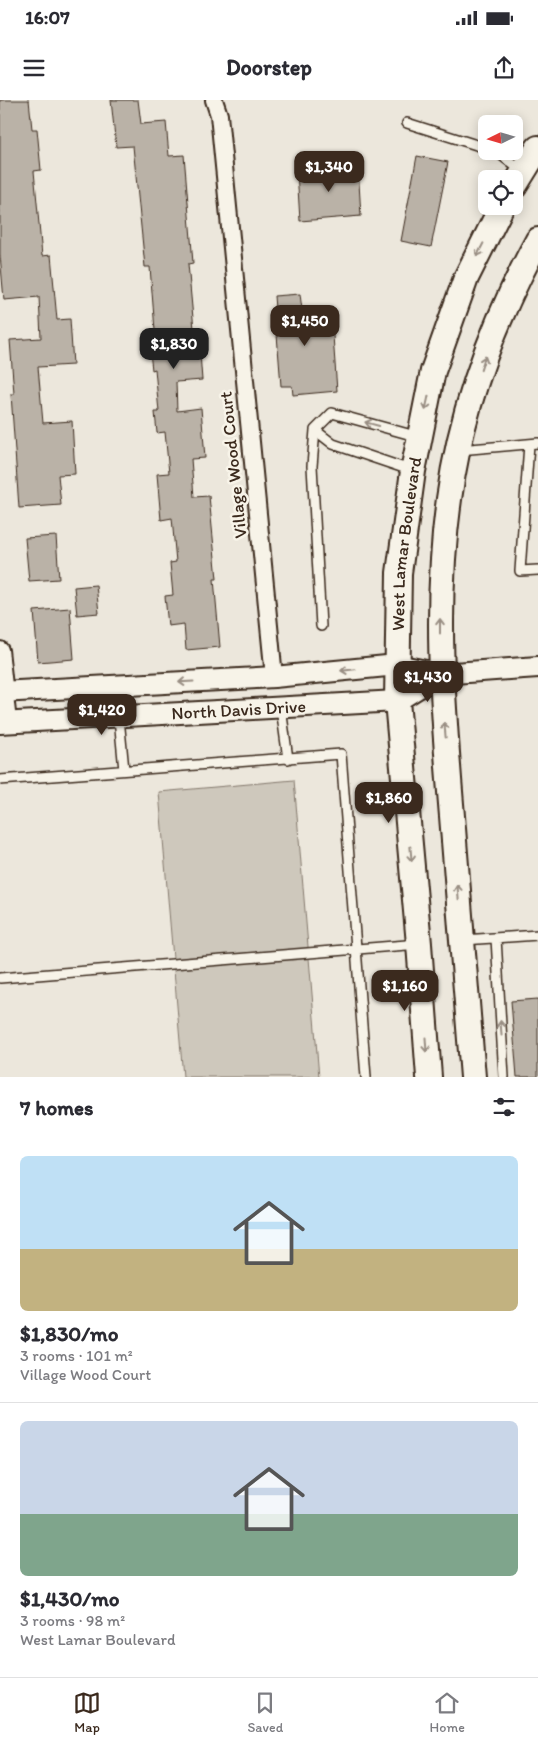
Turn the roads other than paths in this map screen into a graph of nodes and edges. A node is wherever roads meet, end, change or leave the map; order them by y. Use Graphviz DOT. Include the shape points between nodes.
graph roads {
  1 [pos="214,100"];
  2 [pos="406,123"];
  3 [pos="478,146"];
  4 [pos="538,148"];
  5 [pos="503,160"];
  6 [pos="511,170"];
  7 [pos="523,171"];
  8 [pos="498,215"];
  9 [pos="538,240"];
  10 [pos="315,430"];
  11 [pos="420,437"];
  12 [pos="534,443"];
  13 [pos="458,450"];
  14 [pos="413,471"];
  15 [pos="538,570"];
  16 [pos="320,626"];
  17 [pos="0,650"];
  18 [pos="397,665"];
  19 [pos="538,667"];
  20 [pos="440,674"];
  21 [pos="274,677"];
  22 [pos="3,692"];
  23 [pos="397,701"];
  24 [pos="281,708"];
  25 [pos="119,718"];
  26 [pos="4,723"];
  27 [pos="288,759"];
  28 [pos="124,770"];
  29 [pos="0,780"];
  30 [pos="538,935"];
  31 [pos="496,938"];
  32 [pos="462,940"];
  33 [pos="419,944"];
  34 [pos="357,948"];
  35 [pos="0,978"];
  36 [pos="366,1077"];
  37 [pos="429,1077"];
  38 [pos="473,1077"];
  39 [pos="504,1077"];
  1 -- 21 [label="street, Village Wood Court" via="219,115"];
  2 -- 3 [label="lane"];
  4 -- 7 [label="main road"];
  5 -- 6 [label="lane"];
  8 -- 11 [label="main road, West Lamar Boulevard, one-way" via="466,278 434,371"];
  13 -- 9 [label="main road, West Lamar Boulevard, one-way" via="485,356"];
  11 -- 10 [label="lane, one-way" via="332,413"];
  10 -- 14 [label="lane" via="334,444"];
  10 -- 16 [label="lane" via="312,466"];
  11 -- 14 [label="main road, West Lamar Boulevard"];
  12 -- 13 [label="lane"];
  12 -- 15 [label="lane" via="520,572"];
  20 -- 13 [label="main road, West Lamar Boulevard, one-way" via="441,576 449,497"];
  14 -- 18 [label="main road, West Lamar Boulevard" via="399,573"];
  17 -- 22 [label="street"];
  18 -- 20 [label="street, North Davis Drive"];
  18 -- 21 [label="street, North Davis Drive, one-way"];
  18 -- 23 [label="main road, West Lamar Boulevard"];
  19 -- 20 [label="street, North Davis Drive"];
  20 -- 23 [label="street, North Davis Drive"];
  32 -- 20 [label="main road, West Lamar Boulevard, one-way"];
  21 -- 22 [label="street, North Davis Drive, one-way"];
  22 -- 26 [label="street"];
  23 -- 24 [label="street, North Davis Drive"];
  23 -- 33 [label="main road, West Lamar Boulevard, one-way"];
  24 -- 25 [label="street, North Davis Drive"];
  24 -- 27 [label="lane"];
  25 -- 26 [label="street, North Davis Drive"];
  25 -- 28 [label="lane"];
  27 -- 28 [label="lane"];
  27 -- 34 [label="lane" via="341,754"];
  28 -- 29 [label="lane"];
  30 -- 31 [label="lane"];
  31 -- 32 [label="lane"];
  39 -- 31 [label="lane, one-way"];
  32 -- 38 [label="main road, West Lamar Boulevard"];
  33 -- 34 [label="lane"];
  33 -- 37 [label="main road, West Lamar Boulevard, one-way"];
  34 -- 35 [label="lane"];
  34 -- 36 [label="lane"];
}
